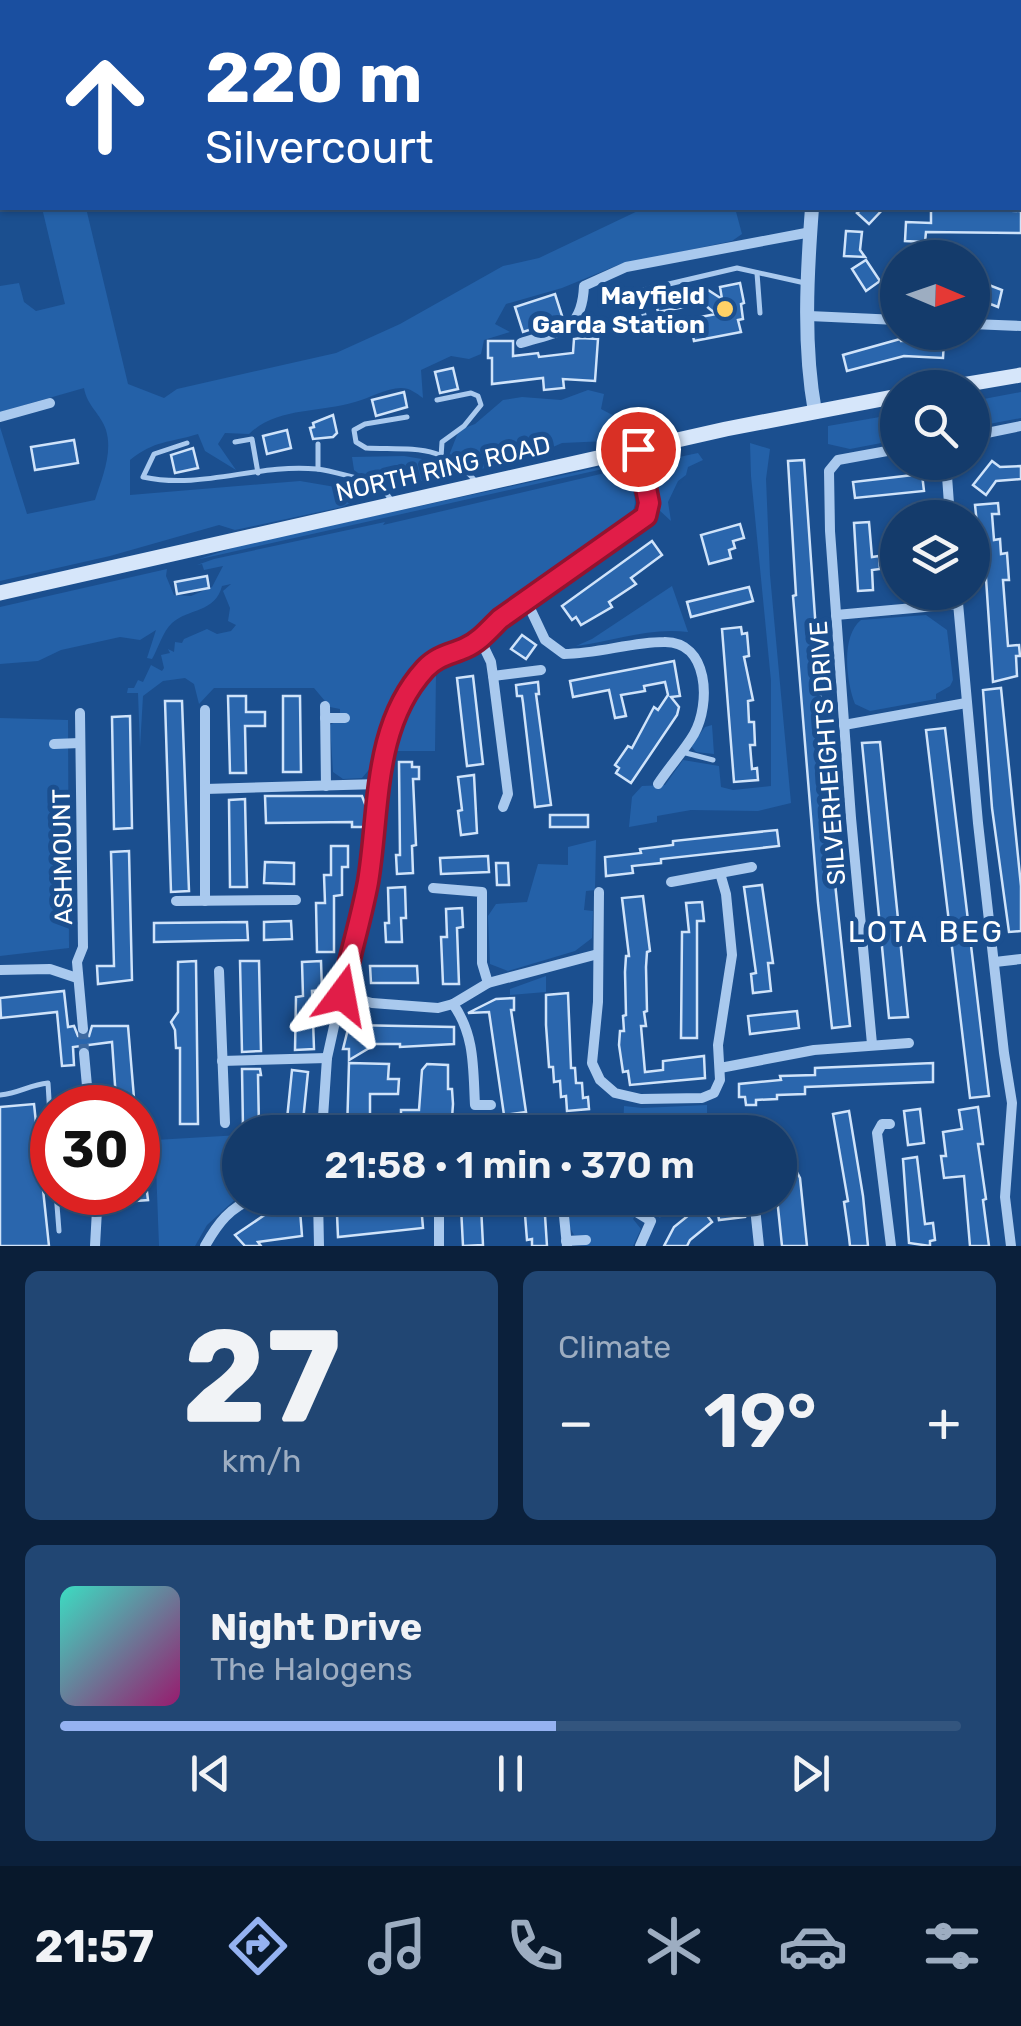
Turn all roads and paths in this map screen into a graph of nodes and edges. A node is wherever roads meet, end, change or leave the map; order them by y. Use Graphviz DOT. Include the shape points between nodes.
graph roads {
  1 [pos="812,210"];
  2 [pos="810,232"];
  3 [pos="757,272"];
  4 [pos="808,284"];
  5 [pos="760,313"];
  6 [pos="809,316"];
  7 [pos="880,319"];
  8 [pos="990,325"];
  9 [pos="1021,326"];
  10 [pos="681,329"];
  11 [pos="521,343"];
  12 [pos="1021,375"];
  13 [pos="990,380"];
  14 [pos="880,399"];
  15 [pos="437,400"];
  16 [pos="50,403"];
  17 [pos="815,412"];
  18 [pos="0,416"];
  19 [pos="407,417"];
  20 [pos="1021,426"];
  21 [pos="990,432"];
  22 [pos="235,442"];
  23 [pos="187,443"];
  24 [pos="318,444"];
  25 [pos="638,449"];
  26 [pos="880,452"];
  27 [pos="441,457"];
  28 [pos="318,468"];
  29 [pos="258,473"];
  30 [pos="478,485"];
  31 [pos="393,504"];
  32 [pos="0,594"];
  33 [pos="527,602"];
  34 [pos="880,609"];
  35 [pos="958,610"];
  36 [pos="836,615"];
  37 [pos="480,640"];
  38 [pos="541,670"];
  39 [pos="492,676"];
  40 [pos="966,703"];
  41 [pos="204,710"];
  42 [pos="80,713"];
  43 [pos="345,718"];
  44 [pos="844,725"];
  45 [pos="80,743"];
  46 [pos="54,744"];
  47 [pos="680,752"];
  48 [pos="713,760"];
  49 [pos="379,784"];
  50 [pos="658,784"];
  51 [pos="326,786"];
  52 [pos="205,790"];
  53 [pos="503,807"];
  54 [pos="752,866"];
  55 [pos="720,874"];
  56 [pos="671,882"];
  57 [pos="433,888"];
  58 [pos="599,892"];
  59 [pos="296,900"];
  60 [pos="176,901"];
  61 [pos="205,901"];
  62 [pos="598,954"];
  63 [pos="1021,959"];
  64 [pos="995,962"];
  65 [pos="0,970"];
  66 [pos="219,971"];
  67 [pos="77,978"];
  68 [pos="488,983"];
  69 [pos="342,995"];
  70 [pos="453,1004"];
  71 [pos="82,1029"];
  72 [pos="909,1043"];
  73 [pos="872,1044"];
  74 [pos="84,1053"];
  75 [pos="328,1058"];
  76 [pos="222,1061"];
  77 [pos="720,1068"];
  78 [pos="87,1085"];
  79 [pos="30,1086"];
  80 [pos="0,1095"];
  81 [pos="491,1105"];
  82 [pos="225,1115"];
  83 [pos="323,1115"];
  84 [pos="890,1124"];
  85 [pos="58,1215"];
  86 [pos="97,1215"];
  87 [pos="226,1215"];
  88 [pos="318,1215"];
  89 [pos="439,1215"];
  90 [pos="641,1215"];
  91 [pos="756,1215"];
  92 [pos="564,1216"];
  93 [pos="59,1231"];
  94 [pos="586,1240"];
  95 [pos="566,1244"];
  96 [pos="95,1246"];
  97 [pos="204,1246"];
  98 [pos="319,1246"];
  99 [pos="439,1246"];
  100 [pos="640,1246"];
  101 [pos="759,1246"];
  102 [pos="891,1246"];
  103 [pos="1011,1246"];
  1 -- 2 [label="street"];
  2 -- 4 [label="street"];
  2 -- 11 [label="street" via="626,267 584,286 583,309 569,328"];
  3 -- 4 [label="lane"];
  3 -- 5 [label="lane"];
  3 -- 10 [label="lane" via="715,271 639,291 648,334"];
  4 -- 6 [label="street"];
  6 -- 7 [label="street"];
  6 -- 17 [label="street"];
  8 -- 9 [label="street"];
  12 -- 13 [label="main road"];
  14 -- 17 [label="main road, NORTH RING ROAD"];
  15 -- 27 [label="lane" via="471,393 481,405 442,442"];
  16 -- 18 [label="street"];
  17 -- 25 [label="main road, NORTH RING ROAD"];
  19 -- 27 [label="lane" via="365,424 354,430 356,442 435,450"];
  20 -- 21 [label="street"];
  22 -- 29 [label="lane" via="252,439"];
  23 -- 29 [label="lane" via="154,454 143,477 192,482"];
  24 -- 28 [label="lane"];
  25 -- 30 [label="main road, NORTH RING ROAD"];
  25 -- 33 [label="street" via="646,516"];
  26 -- 36 [label="street, SILVERHEIGHTS DRIVE" via="838,460 829,471"];
  27 -- 30 [label="lane" via="464,467"];
  28 -- 29 [label="lane"];
  28 -- 31 [label="lane" via="378,482"];
  30 -- 31 [label="main road, NORTH RING ROAD"];
  31 -- 32 [label="main road, NORTH RING ROAD"];
  33 -- 37 [label="street"];
  33 -- 47 [label="street" via="545,640 564,654 667,641 689,647 700,665 702,704 695,732"];
  34 -- 36 [label="street"];
  35 -- 40 [label="street"];
  36 -- 44 [label="street, SILVERHEIGHTS DRIVE"];
  37 -- 39 [label="street"];
  37 -- 49 [label="street" via="442,655 414,683 388,737"];
  38 -- 39 [label="street"];
  39 -- 53 [label="street" via="508,794"];
  40 -- 44 [label="street"];
  40 -- 64 [label="street"];
  41 -- 52 [label="street"];
  42 -- 45 [label="street, ASHMOUNT"];
  43 -- 51 [label="street" via="325,712"];
  44 -- 73 [label="street, SILVERHEIGHTS DRIVE"];
  45 -- 46 [label="street"];
  45 -- 67 [label="street, ASHMOUNT" via="83,947"];
  47 -- 48 [label="lane"];
  47 -- 50 [label="street"];
  49 -- 51 [label="street"];
  49 -- 69 [label="street" via="361,923"];
  51 -- 52 [label="street"];
  52 -- 61 [label="street"];
  54 -- 55 [label="street"];
  55 -- 56 [label="street"];
  55 -- 77 [label="street" via="732,955"];
  57 -- 68 [label="street" via="482,892"];
  58 -- 62 [label="street"];
  59 -- 61 [label="street" via="255,895"];
  60 -- 61 [label="street"];
  62 -- 68 [label="street"];
  62 -- 77 [label="street" via="592,1064 600,1080 615,1093 641,1098 702,1098 714,1093"];
  63 -- 64 [label="street"];
  64 -- 103 [label="street" via="1012,1103 1005,1197"];
  65 -- 67 [label="street" via="50,969"];
  66 -- 76 [label="street"];
  67 -- 71 [label="street, ASHMOUNT"];
  68 -- 70 [label="street"];
  69 -- 70 [label="street" via="372,1003"];
  69 -- 75 [label="street"];
  70 -- 81 [label="street" via="472,1042 475,1106"];
  72 -- 73 [label="street"];
  73 -- 77 [label="street"];
  74 -- 78 [label="street"];
  75 -- 76 [label="street"];
  75 -- 83 [label="street"];
  76 -- 82 [label="street"];
  79 -- 80 [label="lane"];
  84 -- 102 [label="street" via="877,1132"];
  85 -- 93 [label="lane"];
  86 -- 96 [label="street"];
  87 -- 97 [label="street"];
  88 -- 98 [label="street"];
  89 -- 99 [label="street"];
  90 -- 100 [label="street" via="651,1221"];
  91 -- 101 [label="street"];
  92 -- 95 [label="street"];
  94 -- 95 [label="street"];
}
